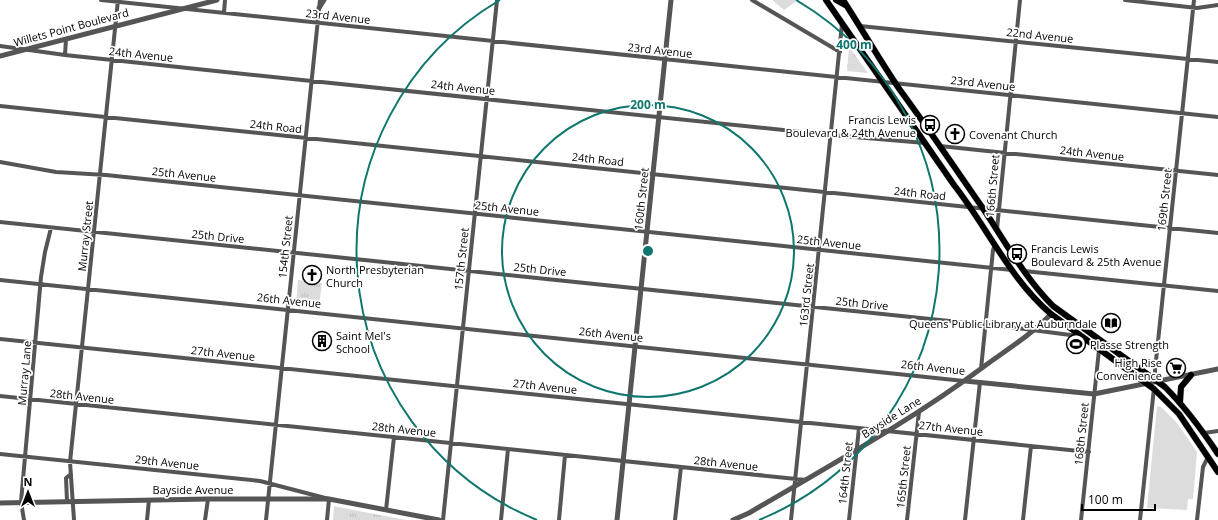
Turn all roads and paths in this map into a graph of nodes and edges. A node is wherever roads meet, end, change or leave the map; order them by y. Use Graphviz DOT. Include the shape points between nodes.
graph roads {
  1 [pos="101,0"];
  2 [pos="217,0"];
  3 [pos="225,0"];
  4 [pos="320,0"];
  5 [pos="324,0"];
  6 [pos="497,0"];
  7 [pos="671,0"];
  8 [pos="752,0"];
  9 [pos="826,0"];
  10 [pos="836,0"];
  11 [pos="843,0"];
  12 [pos="1020,0"];
  13 [pos="1125,0"];
  14 [pos="1194,0"];
  15 [pos="118,1"];
  16 [pos="847,3"];
  17 [pos="1218,5"];
  18 [pos="1193,7"];
  19 [pos="319,8"];
  20 [pos="184,9"];
  21 [pos="224,13"];
  22 [pos="318,23"];
  23 [pos="842,24"];
  24 [pos="116,26"];
  25 [pos="860,26"];
  26 [pos="66,39"];
  27 [pos="493,41"];
  28 [pos="1015,41"];
  29 [pos="0,46"];
  30 [pos="26,49"];
  31 [pos="840,52"];
  32 [pos="65,55"];
  33 [pos="0,56"];
  34 [pos="665,59"];
  35 [pos="1188,59"];
  36 [pos="112,60"];
  37 [pos="1218,62"];
  38 [pos="838,78"];
  39 [pos="312,81"];
  40 [pos="883,82"];
  41 [pos="896,83"];
  42 [pos="1010,95"];
  43 [pos="487,99"];
  44 [pos="0,106"];
  45 [pos="1182,113"];
  46 [pos="106,117"];
  47 [pos="659,117"];
  48 [pos="1218,117"];
  49 [pos="832,135"];
  50 [pos="305,138"];
  51 [pos="925,143"];
  52 [pos="940,146"];
  53 [pos="1004,153"];
  54 [pos="481,156"];
  55 [pos="0,162"];
  56 [pos="1176,171"];
  57 [pos="653,174"];
  58 [pos="100,175"];
  59 [pos="1218,175"];
  60 [pos="826,192"];
  61 [pos="299,195"];
  62 [pos="970,207"];
  63 [pos="982,208"];
  64 [pos="999,210"];
  65 [pos="475,214"];
  66 [pos="0,222"];
  67 [pos="51,228"];
  68 [pos="1170,228"];
  69 [pos="997,231"];
  70 [pos="94,232"];
  71 [pos="647,232"];
  72 [pos="1218,233"];
  73 [pos="995,244"];
  74 [pos="820,250"];
  75 [pos="293,253"];
  76 [pos="991,268"];
  77 [pos="1012,270"];
  78 [pos="469,271"];
  79 [pos="1024,271"];
  80 [pos="0,280"];
  81 [pos="41,284"];
  82 [pos="1164,285"];
  83 [pos="88,289"];
  84 [pos="641,289"];
  85 [pos="1218,291"];
  86 [pos="814,307"];
  87 [pos="287,310"];
  88 [pos="1051,314"];
  89 [pos="986,325"];
  90 [pos="463,328"];
  91 [pos="1034,330"];
  92 [pos="1078,336"];
  93 [pos="0,339"];
  94 [pos="35,343"];
  95 [pos="635,346"];
  96 [pos="82,347"];
  97 [pos="1099,350"];
  98 [pos="808,364"];
  99 [pos="281,368"];
  100 [pos="981,369"];
  101 [pos="1218,369"];
  102 [pos="1191,374"];
  103 [pos="965,381"];
  104 [pos="1156,381"];
  105 [pos="980,382"];
  106 [pos="1146,383"];
  107 [pos="457,386"];
  108 [pos="1154,389"];
  109 [pos="1094,394"];
  110 [pos="0,396"];
  111 [pos="31,400"];
  112 [pos="1180,402"];
  113 [pos="76,404"];
  114 [pos="629,404"];
  115 [pos="919,412"];
  116 [pos="802,422"];
  117 [pos="275,425"];
  118 [pos="859,428"];
  119 [pos="889,431"];
  120 [pos="1218,431"];
  121 [pos="1204,433"];
  122 [pos="916,434"];
  123 [pos="394,438"];
  124 [pos="974,440"];
  125 [pos="451,443"];
  126 [pos="1031,446"];
  127 [pos="508,449"];
  128 [pos="857,450"];
  129 [pos="1089,452"];
  130 [pos="0,454"];
  131 [pos="1218,454"];
  132 [pos="565,455"];
  133 [pos="26,457"];
  134 [pos="1208,457"];
  135 [pos="623,461"];
  136 [pos="70,462"];
  137 [pos="680,467"];
  138 [pos="1218,472"];
  139 [pos="71,474"];
  140 [pos="796,479"];
  141 [pos="806,480"];
  142 [pos="269,484"];
  143 [pos="795,486"];
  144 [pos="208,499"];
  145 [pos="268,499"];
  146 [pos="329,499"];
  147 [pos="149,500"];
  148 [pos="67,501"];
  149 [pos="73,501"];
  150 [pos="22,502"];
  151 [pos="0,503"];
  152 [pos="386,510"];
  153 [pos="749,514"];
  154 [pos="24,520"];
  155 [pos="74,520"];
  156 [pos="147,520"];
  157 [pos="205,520"];
  158 [pos="266,520"];
  159 [pos="327,520"];
  160 [pos="439,520"];
  161 [pos="443,520"];
  162 [pos="501,520"];
  163 [pos="559,520"];
  164 [pos="617,520"];
  165 [pos="675,520"];
  166 [pos="732,520"];
  167 [pos="742,520"];
  168 [pos="791,520"];
  169 [pos="849,520"];
  170 [pos="907,520"];
  171 [pos="965,520"];
  172 [pos="1023,520"];
  173 [pos="1082,520"];
  174 [pos="1140,520"];
  175 [pos="1197,520"];
  1 -- 15 [label="street, 23rd Avenue"];
  2 -- 20 [label="street, Willets Point Boulevard"];
  3 -- 21 [label="street"];
  4 -- 19 [label="street, 154th Street"];
  5 -- 19 [label="street"];
  6 -- 27 [label="street, 157th Street"];
  7 -- 34 [label="street, 160th Street"];
  8 -- 31 [label="street"];
  9 -- 23 [label="main road"];
  10 -- 16 [label="main road"];
  11 -- 16 [label="main road"];
  12 -- 28 [label="street, 166th Street"];
  13 -- 18 [label="street"];
  14 -- 18 [label="street, 169th Street"];
  15 -- 20 [label="street, 23rd Avenue"];
  15 -- 24 [label="street, Murray Street"];
  16 -- 25 [label="main road"];
  17 -- 18 [label="street"];
  18 -- 35 [label="street, 169th Street"];
  19 -- 22 [label="street, 154th Street"];
  20 -- 21 [label="street, 23rd Avenue"];
  20 -- 24 [label="street, Willets Point Boulevard"];
  21 -- 22 [label="street, 23rd Avenue"];
  22 -- 27 [label="street, 23rd Avenue"];
  22 -- 39 [label="street, 154th Street"];
  23 -- 31 [label="street, 163rd Street"];
  23 -- 40 [label="main road"];
  24 -- 26 [label="street, Willets Point Boulevard"];
  24 -- 36 [label="street, Murray Street"];
  25 -- 28 [label="street, 22nd Avenue"];
  25 -- 41 [label="main road"];
  26 -- 30 [label="street, Willets Point Boulevard"];
  26 -- 32 [label="street"];
  27 -- 34 [label="street, 23rd Avenue"];
  27 -- 43 [label="street, 157th Street"];
  28 -- 35 [label="street, 22nd Avenue"];
  28 -- 42 [label="street, 166th Street"];
  29 -- 30 [label="street, 24th Avenue"];
  30 -- 32 [label="street, 24th Avenue"];
  30 -- 33 [label="street, Willets Point Boulevard"];
  31 -- 38 [label="street, 163rd Street"];
  32 -- 36 [label="street, 24th Avenue"];
  34 -- 38 [label="street, 23rd Avenue"];
  34 -- 47 [label="street, 160th Street"];
  35 -- 37 [label="street, 22nd Avenue"];
  35 -- 45 [label="street, 169th Street"];
  36 -- 39 [label="street, 24th Avenue"];
  36 -- 46 [label="street, Murray Street"];
  38 -- 40 [label="street, 23rd Avenue"];
  38 -- 49 [label="street, 163rd Street"];
  39 -- 43 [label="street, 24th Avenue"];
  39 -- 50 [label="street, 154th Street"];
  40 -- 41 [label="street, 23rd Avenue"];
  40 -- 51 [label="main road"];
  41 -- 42 [label="street, 23rd Avenue"];
  41 -- 52 [label="main road"];
  42 -- 45 [label="street, 23rd Avenue"];
  42 -- 53 [label="street, 166th Street"];
  43 -- 47 [label="street, 24th Avenue"];
  43 -- 54 [label="street, 157th Street"];
  44 -- 46 [label="street, 24th Road"];
  45 -- 48 [label="street, 23rd Avenue"];
  45 -- 56 [label="street, 169th Street"];
  46 -- 50 [label="street, 24th Road"];
  46 -- 58 [label="street, Murray Street"];
  47 -- 49 [label="street, 24th Avenue"];
  47 -- 57 [label="street, 160th Street"];
  49 -- 51 [label="street, 24th Avenue"];
  49 -- 60 [label="street, 163rd Street"];
  50 -- 54 [label="street, 24th Road"];
  50 -- 61 [label="street, 154th Street"];
  51 -- 62 [label="main road"];
  52 -- 53 [label="street, 24th Avenue"];
  52 -- 63 [label="main road"];
  53 -- 56 [label="street, 24th Avenue"];
  53 -- 64 [label="street, 166th Street"];
  54 -- 57 [label="street, 24th Road"];
  54 -- 65 [label="street, 157th Street"];
  55 -- 58 [label="street, 25th Avenue" via="56,172"];
  56 -- 59 [label="street, 24th Avenue"];
  56 -- 68 [label="street, 169th Street"];
  57 -- 60 [label="street, 24th Road"];
  57 -- 71 [label="street, 160th Street"];
  58 -- 61 [label="street, 25th Avenue"];
  58 -- 70 [label="street, Murray Street"];
  60 -- 62 [label="street, 24th Road"];
  60 -- 74 [label="street, 163rd Street"];
  61 -- 65 [label="street, 25th Avenue"];
  61 -- 75 [label="street, 154th Street"];
  62 -- 63 [label="street, 24th Road"];
  62 -- 73 [label="main road"];
  63 -- 64 [label="street, 24th Road"];
  63 -- 69 [label="main road"];
  64 -- 68 [label="street, 24th Road"];
  64 -- 69 [label="street, 166th Street"];
  65 -- 71 [label="street, 25th Avenue"];
  65 -- 78 [label="street, 157th Street"];
  66 -- 67 [label="street, 25th Drive"];
  67 -- 70 [label="street, 25th Drive"];
  67 -- 81 [label="street, Murray Lane"];
  68 -- 72 [label="street, 24th Road"];
  68 -- 82 [label="street, 169th Street"];
  69 -- 79 [label="main road"];
  70 -- 75 [label="street, 25th Drive"];
  70 -- 83 [label="street, Murray Street"];
  71 -- 74 [label="street, 25th Avenue"];
  71 -- 84 [label="street, 160th Street"];
  73 -- 76 [label="street"];
  73 -- 77 [label="main road"];
  74 -- 76 [label="street, 25th Avenue"];
  74 -- 86 [label="street, 163rd Street"];
  75 -- 78 [label="street, 25th Drive"];
  75 -- 87 [label="street, 154th Street"];
  76 -- 77 [label="street, 25th Avenue"];
  76 -- 89 [label="street"];
  77 -- 88 [label="main road"];
  78 -- 84 [label="street, 25th Drive"];
  78 -- 90 [label="street, 157th Street"];
  79 -- 82 [label="street"];
  79 -- 104 [label="main road" via="1053,306"];
  80 -- 81 [label="street, 26th Avenue"];
  81 -- 83 [label="street, 26th Avenue"];
  81 -- 94 [label="street, Murray Lane"];
  82 -- 85 [label="street"];
  82 -- 104 [label="street, 169th Street"];
  83 -- 87 [label="street, 26th Avenue"];
  83 -- 96 [label="street, Murray Street"];
  84 -- 86 [label="street, 25th Drive"];
  84 -- 95 [label="street, 160th Street"];
  86 -- 89 [label="street, 25th Drive"];
  86 -- 98 [label="street, 163rd Street"];
  87 -- 90 [label="street, 26th Avenue"];
  87 -- 99 [label="street, 154th Street"];
  88 -- 91 [label="street, Bayside Lane"];
  88 -- 92 [label="main road"];
  89 -- 91 [label="street, 25th Drive"];
  89 -- 100 [label="street"];
  90 -- 95 [label="street, 26th Avenue"];
  90 -- 107 [label="street, 157th Street"];
  91 -- 92 [label="street, 25th Drive"];
  91 -- 100 [label="street, Bayside Lane"];
  92 -- 97 [label="main road"];
  93 -- 94 [label="street, 27th Avenue"];
  94 -- 96 [label="street, 27th Avenue"];
  94 -- 111 [label="street, Murray Lane"];
  95 -- 98 [label="street, 26th Avenue"];
  95 -- 114 [label="street, 160th Street"];
  96 -- 99 [label="street, 27th Avenue"];
  96 -- 113 [label="street, Murray Street"];
  97 -- 106 [label="main road"];
  97 -- 109 [label="street, 168th Street"];
  98 -- 103 [label="street, 26th Avenue"];
  98 -- 116 [label="street, 163rd Street"];
  99 -- 107 [label="street, 27th Avenue"];
  99 -- 117 [label="street, 154th Street"];
  100 -- 103 [label="street, Bayside Lane"];
  101 -- 102 [label="street, 26th Avenue"];
  102 -- 104 [label="street, 26th Avenue"];
  102 -- 112 [label="main road" via="1182,387"];
  103 -- 105 [label="street, 26th Avenue"];
  103 -- 115 [label="street, Bayside Lane"];
  104 -- 106 [label="street, 26th Avenue"];
  104 -- 108 [label="street, 169th Street"];
  104 -- 112 [label="main road"];
  105 -- 109 [label="street, 26th Avenue"];
  105 -- 124 [label="street"];
  106 -- 108 [label="main road"];
  106 -- 109 [label="street, 26th Avenue"];
  107 -- 114 [label="street, 27th Avenue"];
  107 -- 125 [label="street, 157th Street"];
  108 -- 134 [label="main road" via="1179,414"];
  108 -- 174 [label="street, 169th Street"];
  109 -- 129 [label="street, 168th Street"];
  110 -- 111 [label="street, 28th Avenue"];
  111 -- 113 [label="street, 28th Avenue"];
  111 -- 133 [label="street, Murray Lane"];
  112 -- 121 [label="main road"];
  113 -- 117 [label="street, 28th Avenue"];
  113 -- 136 [label="street, Murray Street"];
  114 -- 116 [label="street, 27th Avenue"];
  114 -- 135 [label="street, 160th Street"];
  115 -- 119 [label="street, Bayside Lane"];
  115 -- 122 [label="street, 165th Street"];
  116 -- 118 [label="street, 27th Avenue"];
  116 -- 140 [label="street, 163rd Street"];
  117 -- 123 [label="street, 28th Avenue"];
  117 -- 142 [label="street, 154th Street"];
  118 -- 119 [label="street, 27th Avenue"];
  118 -- 128 [label="street, 164th Street"];
  119 -- 122 [label="street, 27th Avenue"];
  119 -- 128 [label="street, Bayside Lane"];
  120 -- 121 [label="street"];
  121 -- 131 [label="main road"];
  122 -- 124 [label="street, 27th Avenue"];
  122 -- 170 [label="street, 165th Street"];
  123 -- 125 [label="street, 28th Avenue"];
  123 -- 152 [label="street"];
  124 -- 126 [label="street, 27th Avenue"];
  124 -- 171 [label="street"];
  125 -- 127 [label="street, 28th Avenue"];
  125 -- 161 [label="street, 157th Street"];
  126 -- 129 [label="street, 27th Avenue"];
  126 -- 172 [label="street"];
  127 -- 132 [label="street, 28th Avenue"];
  127 -- 162 [label="street"];
  128 -- 141 [label="street, Bayside Lane"];
  128 -- 169 [label="street, 164th Street"];
  129 -- 173 [label="street, 168th Street"];
  130 -- 133 [label="street, 29th Avenue"];
  132 -- 135 [label="street, 28th Avenue"];
  132 -- 163 [label="street"];
  133 -- 136 [label="street, 29th Avenue"];
  133 -- 150 [label="street, Murray Lane"];
  134 -- 138 [label="main road"];
  134 -- 175 [label="street" via="1203,467"];
  135 -- 137 [label="street, 28th Avenue"];
  135 -- 164 [label="street, 160th Street"];
  136 -- 139 [label="street, Murray Street"];
  136 -- 142 [label="street, 29th Avenue"];
  137 -- 140 [label="street, 28th Avenue"];
  137 -- 165 [label="street"];
  139 -- 148 [label="street, Murray Street" via="66,478"];
  139 -- 149 [label="street, Murray Street"];
  140 -- 141 [label="street, 28th Avenue"];
  140 -- 143 [label="street, 163rd Street"];
  141 -- 143 [label="street, Bayside Lane"];
  142 -- 145 [label="street, 154th Street"];
  142 -- 146 [label="street, 29th Avenue"];
  143 -- 153 [label="street, Bayside Lane"];
  143 -- 168 [label="street, 163rd Street"];
  144 -- 145 [label="street, Bayside Avenue"];
  144 -- 147 [label="street, Bayside Avenue"];
  144 -- 157 [label="street"];
  145 -- 146 [label="street, Bayside Avenue"];
  145 -- 158 [label="street, 154th Street"];
  146 -- 152 [label="street, Bayside Avenue"];
  146 -- 159 [label="street"];
  147 -- 149 [label="street, Bayside Avenue"];
  147 -- 156 [label="street"];
  148 -- 149 [label="street, Bayside Avenue"];
  148 -- 150 [label="street, Bayside Avenue"];
  149 -- 155 [label="street, Murray Street"];
  150 -- 151 [label="street, Bayside Avenue"];
  150 -- 154 [label="street, Murray Lane"];
  152 -- 160 [label="street"];
  153 -- 166 [label="street, Bayside Lane"];
  153 -- 167 [label="street"];
}
